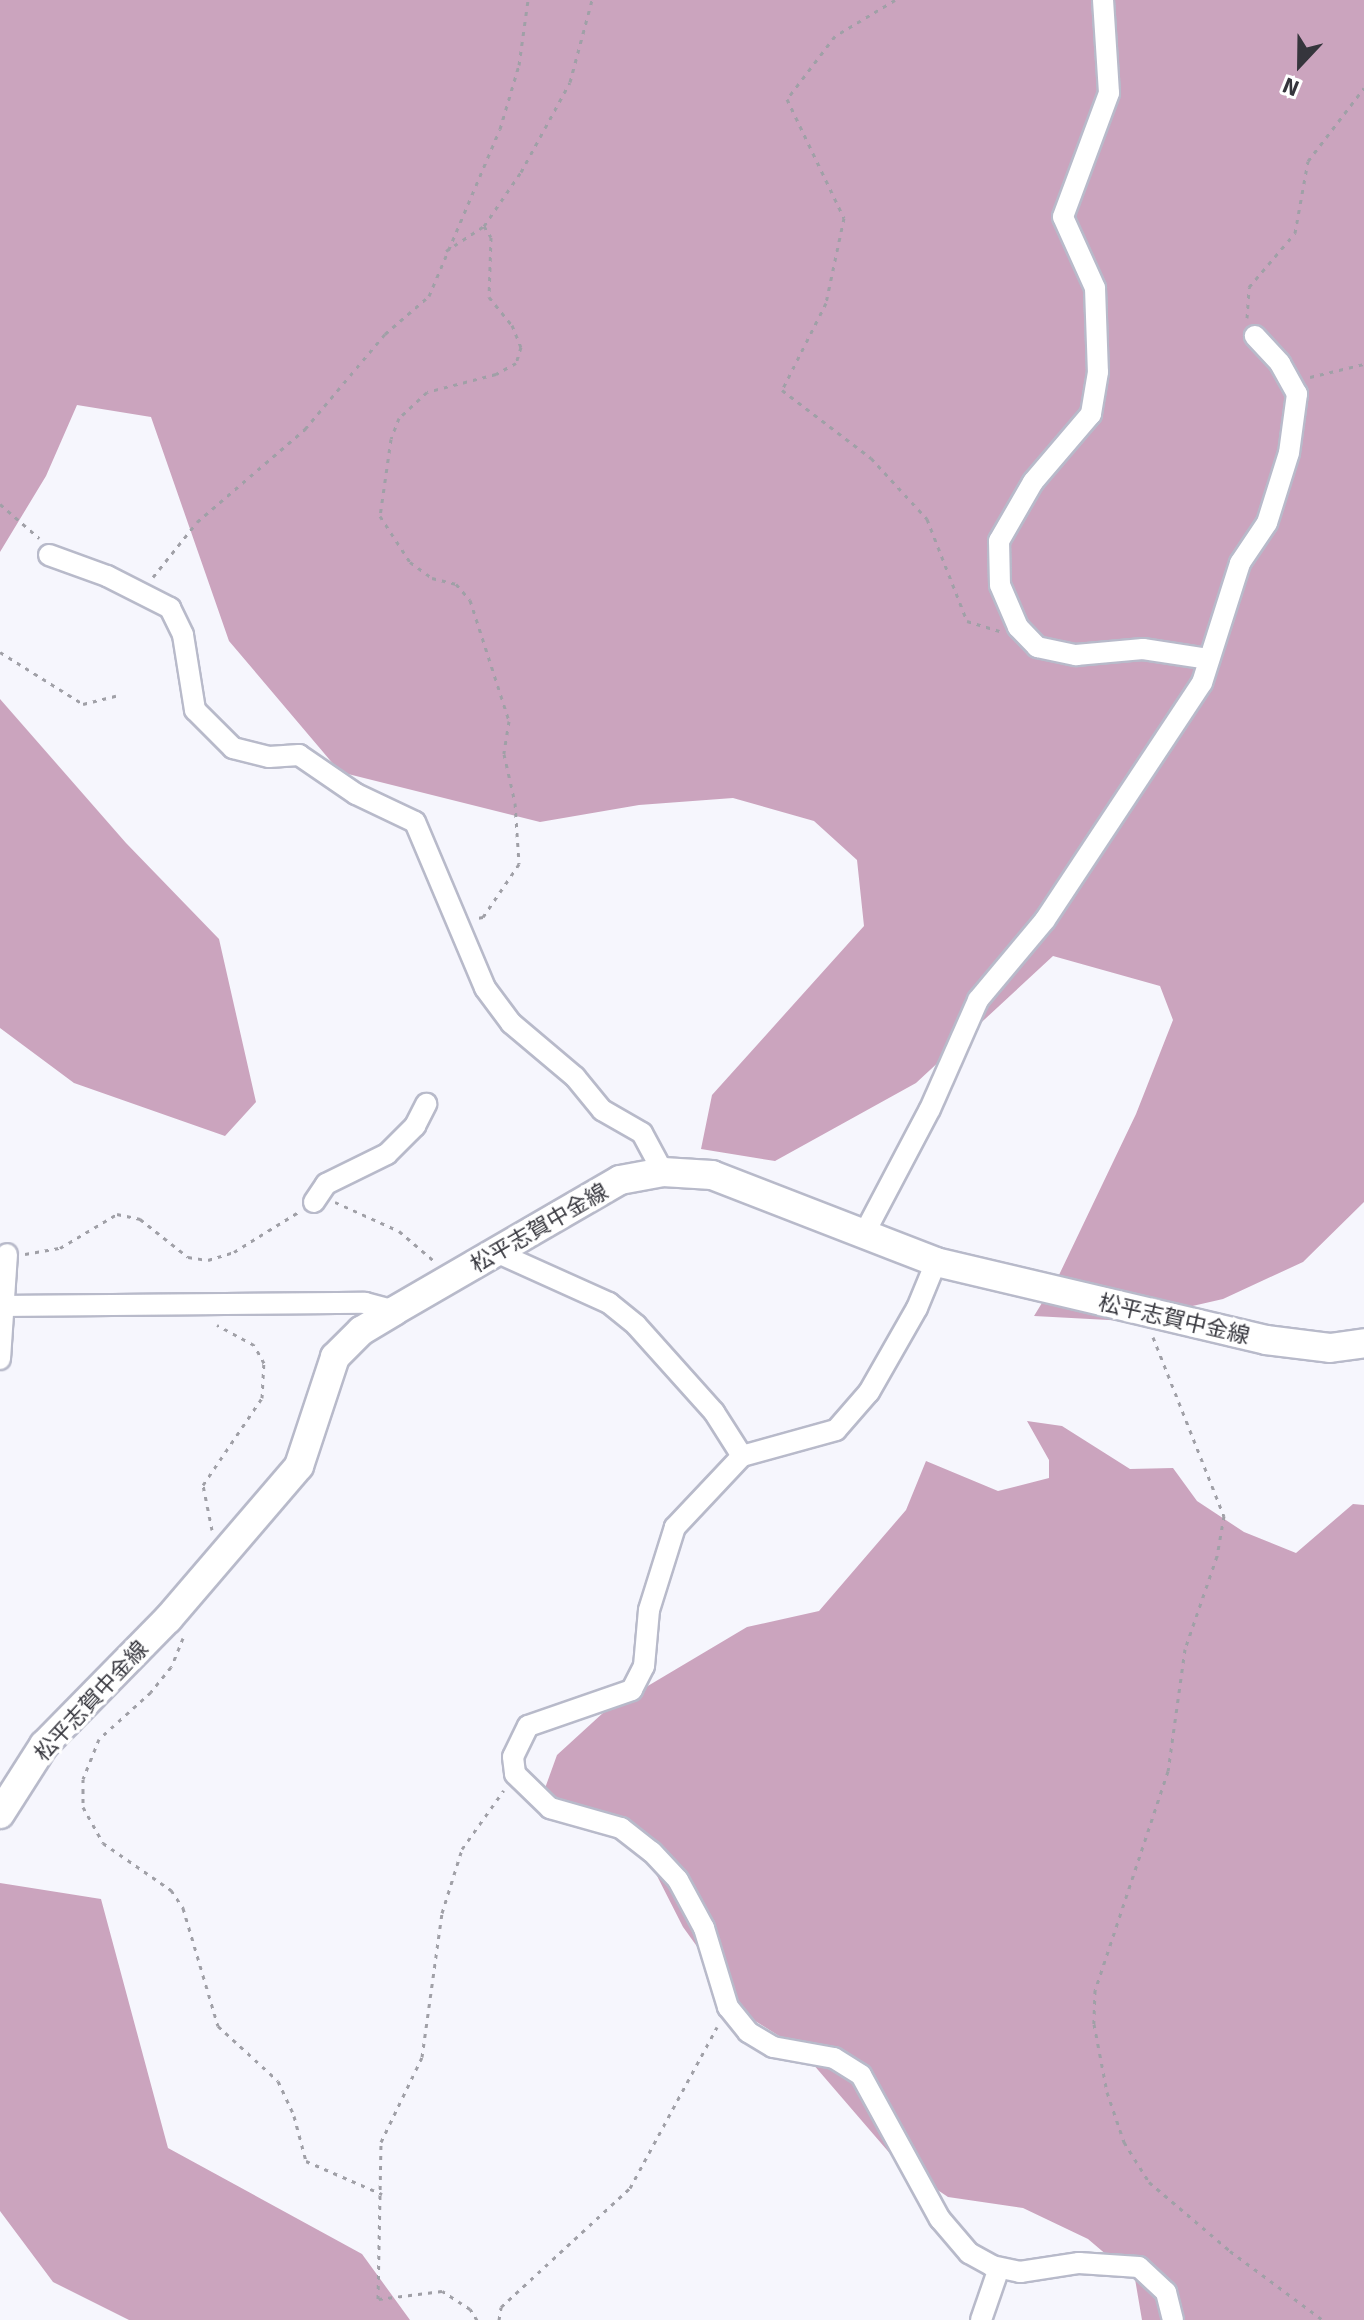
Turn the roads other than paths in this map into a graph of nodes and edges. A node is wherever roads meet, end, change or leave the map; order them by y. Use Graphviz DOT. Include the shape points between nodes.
graph roads {
  1 [pos="1103,0"];
  2 [pos="1255,336"];
  3 [pos="49,555"];
  4 [pos="1209,659"];
  5 [pos="426,1104"];
  6 [pos="663,1172"];
  7 [pos="314,1202"];
  8 [pos="864,1234"];
  9 [pos="498,1253"];
  10 [pos="7,1254"];
  11 [pos="936,1262"];
  12 [pos="2,1306"];
  13 [pos="394,1311"];
  14 [pos="1364,1343"];
  15 [pos="0,1359"];
  16 [pos="742,1456"];
  17 [pos="0,1814"];
  18 [pos="999,2268"];
  19 [pos="981,2320"];
  20 [pos="1173,2320"];
  1 -- 4 [label="street" via="1109,93 1063,217 1095,288 1098,372 1091,414 1033,482 999,541 1000,585 1018,627 1037,647 1076,655 1143,649"];
  2 -- 4 [label="street" via="1297,394 1289,453 1267,523 1240,563"];
  3 -- 6 [label="street" via="170,608 183,635 195,710 233,748 269,757 299,755 356,794 415,822 485,988 511,1023 575,1077 602,1110 642,1133"];
  4 -- 8 [label="street" via="1202,683 1045,920 978,1000 930,1109"];
  5 -- 7 [label="street" via="415,1126 387,1154 326,1184"];
  6 -- 8 [label="main road, 松平志賀中金線" via="712,1175"];
  6 -- 9 [label="main road, 松平志賀中金線" via="620,1180"];
  8 -- 11 [label="main road, 松平志賀中金線"];
  9 -- 13 [label="main road, 松平志賀中金線"];
  9 -- 16 [label="street" via="609,1303 636,1325 714,1412"];
  10 -- 12 [label="street"];
  11 -- 14 [label="main road, 松平志賀中金線" via="1266,1340 1330,1348"];
  11 -- 16 [label="street" via="917,1308 869,1392 836,1430"];
  12 -- 13 [label="street" via="365,1303"];
  12 -- 15 [label="street"];
  13 -- 17 [label="main road, 松平志賀中金線" via="361,1331 335,1357 299,1466 44,1745"];
  16 -- 18 [label="street" via="675,1527 649,1610 644,1666 632,1690 528,1726 513,1757 515,1774 550,1808 621,1828 670,1871 704,1928 728,2007 748,2032 773,2047 834,2058 861,2075 940,2219 969,2253"];
  18 -- 19 [label="street"];
  18 -- 20 [label="street" via="1020,2272 1110,2262 1139,2267 1166,2292"];
}
